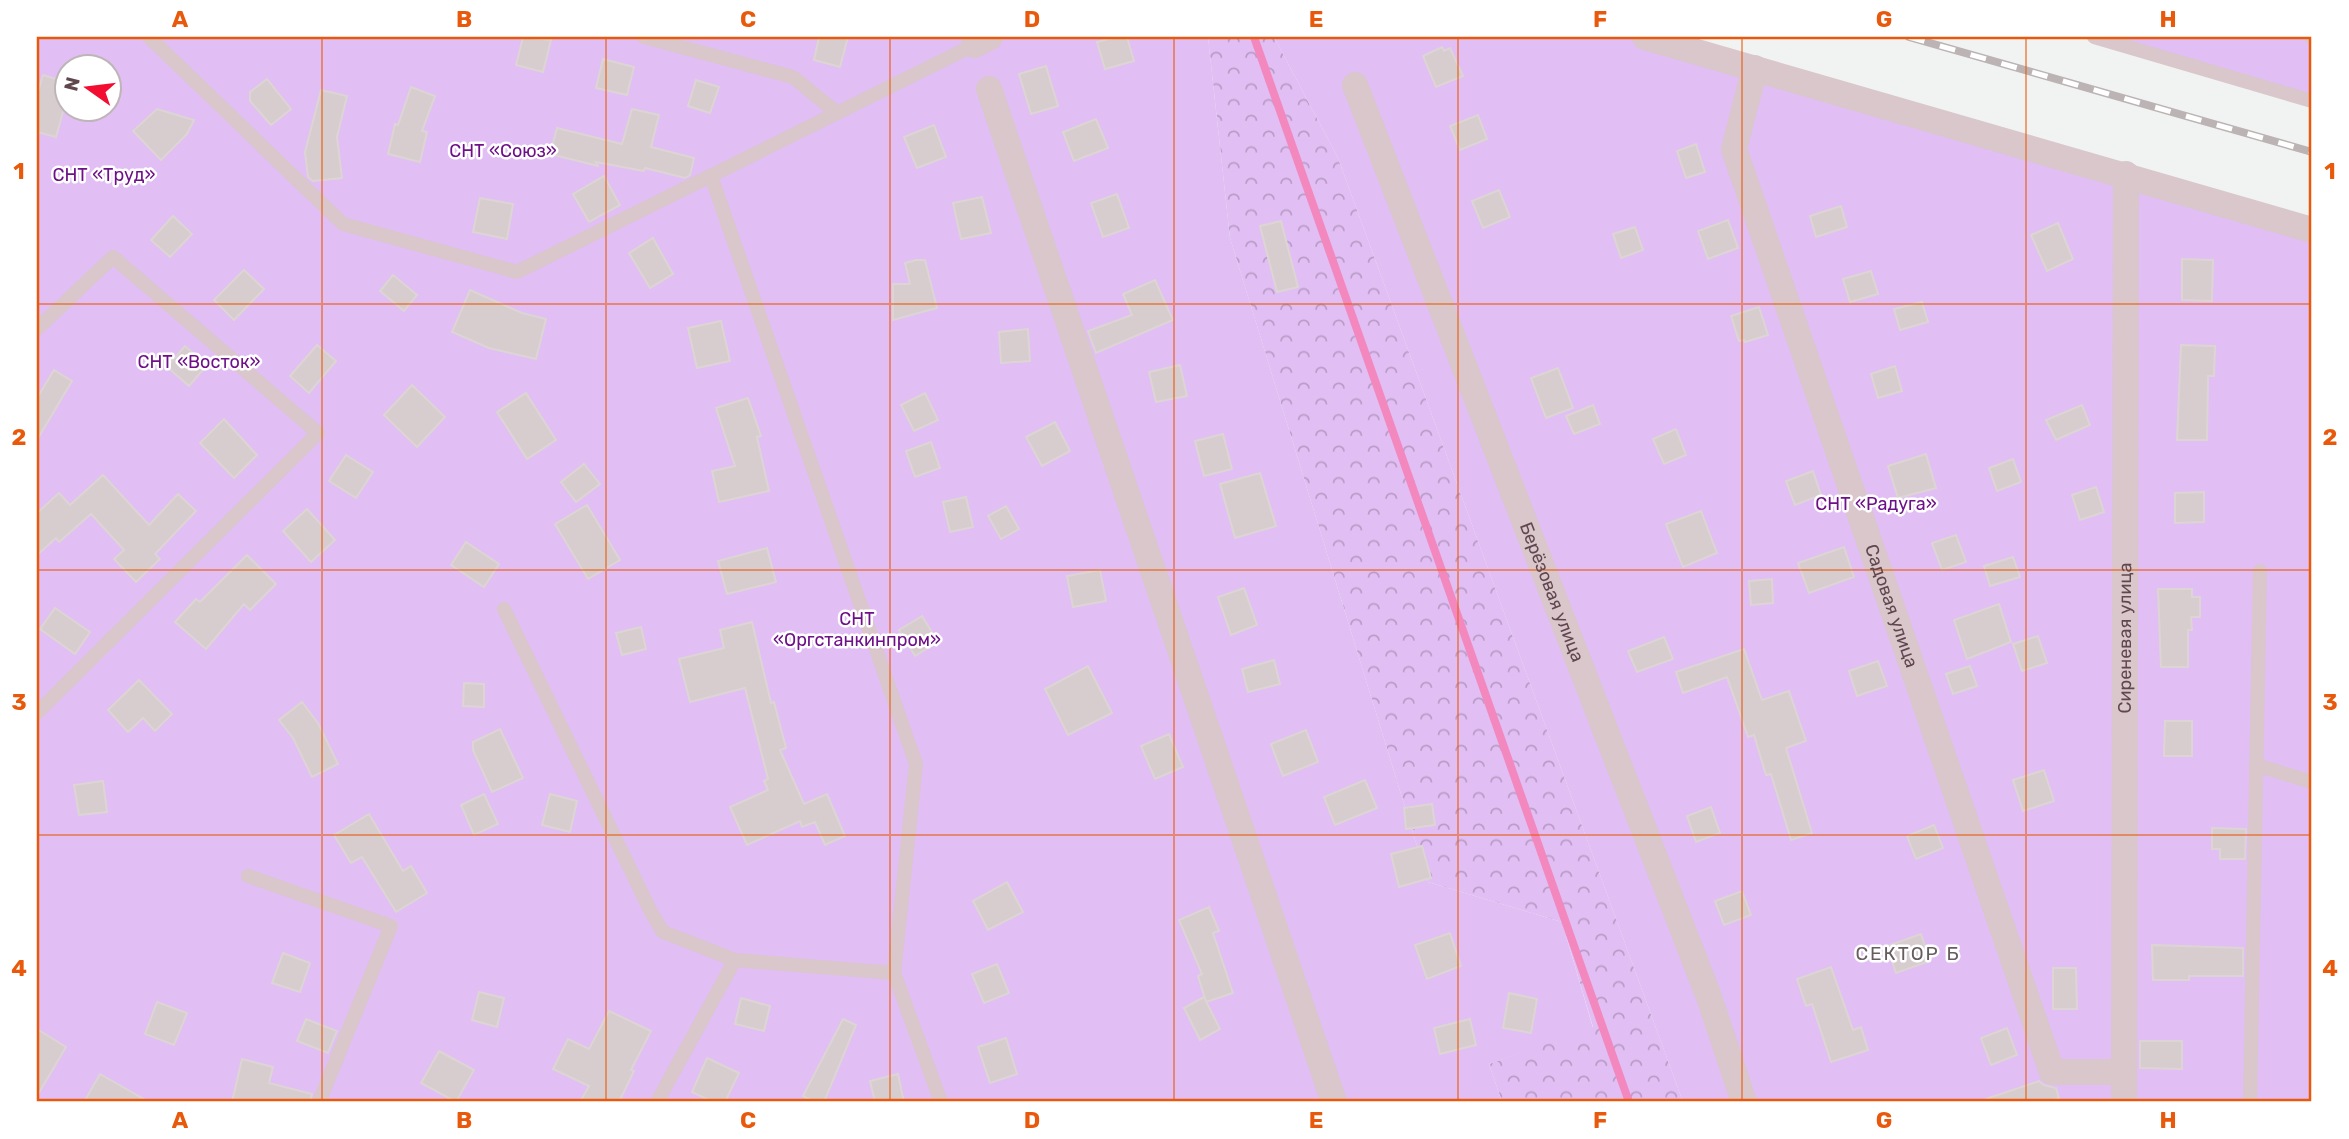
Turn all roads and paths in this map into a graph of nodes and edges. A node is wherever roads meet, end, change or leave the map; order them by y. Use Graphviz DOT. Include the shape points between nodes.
graph roads {
  1 [pos="149,37"];
  2 [pos="644,37"];
  3 [pos="1645,37"];
  4 [pos="2094,37"];
  5 [pos="982,41"];
  6 [pos="1755,68"];
  7 [pos="1355,85"];
  8 [pos="989,89"];
  9 [pos="2312,101"];
  10 [pos="837,113"];
  11 [pos="2126,174"];
  12 [pos="711,176"];
  13 [pos="2312,230"];
  14 [pos="37,329"];
  15 [pos="2260,571"];
  16 [pos="504,609"];
  17 [pos="37,712"];
  18 [pos="2256,765"];
  19 [pos="2312,782"];
  20 [pos="248,876"];
  21 [pos="734,960"];
  22 [pos="894,974"];
  23 [pos="2124,1072"];
  24 [pos="319,1102"];
  25 [pos="657,1102"];
  26 [pos="941,1102"];
  27 [pos="1334,1102"];
  28 [pos="1744,1102"];
  29 [pos="2124,1102"];
  30 [pos="2250,1102"];
  1 -- 12 [label="lane" via="343,224 517,272"];
  2 -- 10 [label="lane" via="793,77"];
  3 -- 6 [label="street"];
  4 -- 9 [label="lane"];
  5 -- 10 [label="lane"];
  6 -- 11 [label="street"];
  6 -- 23 [label="street, Садовая улица" via="1734,149 2052,1072"];
  7 -- 28 [label="street, Берёзовая улица" via="1699,971"];
  8 -- 27 [label="street"];
  10 -- 12 [label="lane"];
  11 -- 13 [label="street"];
  11 -- 23 [label="street, Сиреневая улица"];
  12 -- 22 [label="lane" via="916,764"];
  14 -- 17 [label="lane" via="113,257 318,433"];
  15 -- 18 [label="lane"];
  16 -- 21 [label="lane" via="663,932"];
  18 -- 19 [label="lane"];
  18 -- 30 [label="lane"];
  20 -- 24 [label="lane" via="391,926"];
  21 -- 22 [label="lane"];
  21 -- 25 [label="lane"];
  22 -- 26 [label="lane"];
  23 -- 29 [label="street, Сиреневая улица"];
}
